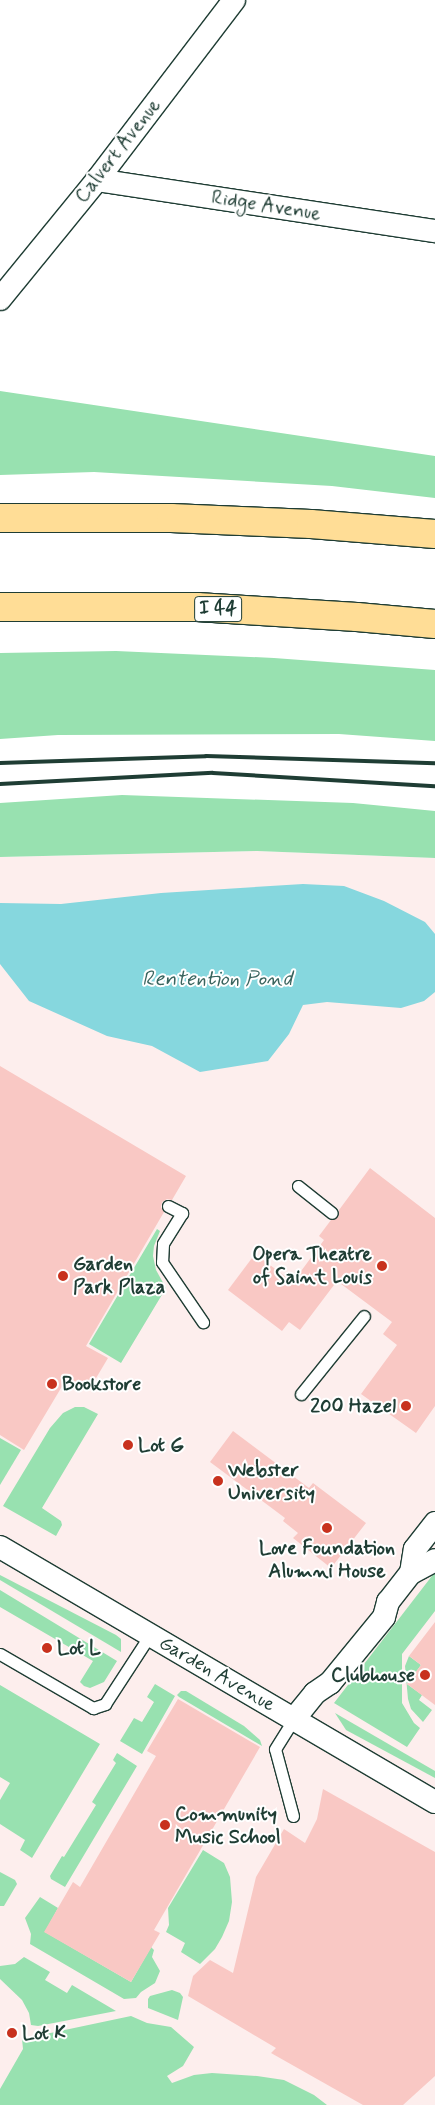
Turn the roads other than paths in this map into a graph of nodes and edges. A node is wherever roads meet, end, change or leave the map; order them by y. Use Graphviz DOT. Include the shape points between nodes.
graph roads {
  1 [pos="234,0"];
  2 [pos="97,180"];
  3 [pos="435,231"];
  4 [pos="0,299"];
  5 [pos="0,518"];
  6 [pos="435,534"];
  7 [pos="0,607"];
  8 [pos="435,624"];
  9 [pos="298,1186"];
  10 [pos="168,1206"];
  11 [pos="332,1213"];
  12 [pos="364,1316"];
  13 [pos="203,1322"];
  14 [pos="301,1394"];
  15 [pos="435,1523"];
  16 [pos="0,1546"];
  17 [pos="435,1560"];
  18 [pos="411,1573"];
  19 [pos="150,1635"];
  20 [pos="0,1654"];
  21 [pos="294,1720"];
  22 [pos="435,1802"];
  23 [pos="294,1816"];
  1 -- 2 [label="street, Calvert Avenue"];
  2 -- 3 [label="street, Ridge Avenue"];
  2 -- 4 [label="street, Calvert Avenue"];
  5 -- 6 [label="highway" via="171,518"];
  7 -- 8 [label="highway, I 44" via="197,607"];
  9 -- 11 [label="lane"];
  10 -- 13 [label="lane" via="182,1213 163,1244 162,1262"];
  12 -- 14 [label="lane"];
  15 -- 18 [label="street" via="415,1549"];
  16 -- 19 [label="street, Garden Avenue"];
  17 -- 18 [label="street"];
  18 -- 21 [label="street" via="388,1602 384,1617 330,1683 315,1693"];
  19 -- 20 [label="lane" via="105,1704 93,1708"];
  19 -- 21 [label="street, Garden Avenue"];
  21 -- 22 [label="street, Garden Avenue"];
  21 -- 23 [label="lane" via="275,1749"];
}
